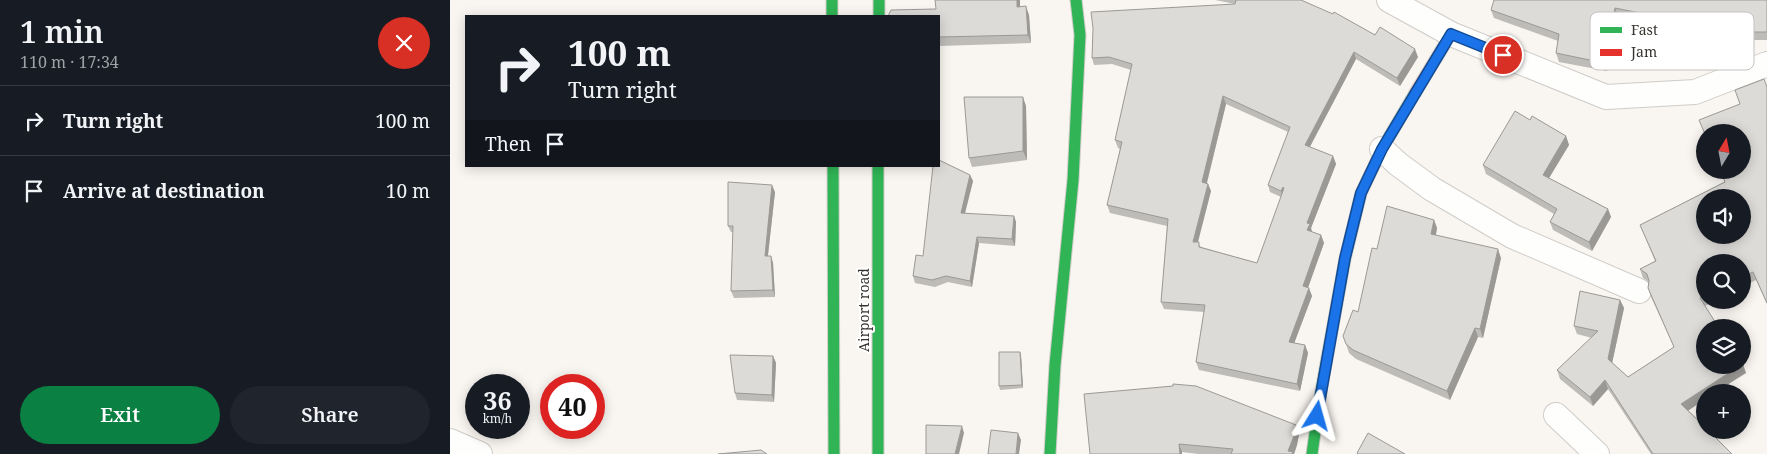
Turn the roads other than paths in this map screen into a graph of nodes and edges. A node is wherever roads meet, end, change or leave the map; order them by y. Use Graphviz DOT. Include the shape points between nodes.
graph roads {
  1 [pos="832,0"];
  2 [pos="879,0"];
  3 [pos="1076,0"];
  4 [pos="1389,0"];
  5 [pos="832,15"];
  6 [pos="879,15"];
  7 [pos="1451,34"];
  8 [pos="1767,64"];
  9 [pos="1754,69"];
  10 [pos="1752,70"];
  11 [pos="1382,149"];
  12 [pos="833,167"];
  13 [pos="878,167"];
  14 [pos="1639,290"];
  15 [pos="1556,415"];
  16 [pos="450,441"];
  17 [pos="480,454"];
  18 [pos="834,454"];
  19 [pos="878,454"];
  20 [pos="1050,454"];
  21 [pos="1312,454"];
  22 [pos="1597,454"];
  1 -- 5 [label="street"];
  2 -- 6 [label="street"];
  3 -- 20 [label="street" via="1080,35 1073,180"];
  4 -- 7 [label="street"];
  7 -- 10 [label="street" via="1606,97 1696,92"];
  7 -- 11 [label="street"];
  8 -- 9 [label="street"];
  11 -- 14 [label="street" via="1432,189 1512,236"];
  11 -- 21 [label="street" via="1361,193 1345,258"];
  12 -- 18 [label="street" via="838,415"];
  13 -- 19 [label="street, Airport road" via="873,413"];
  15 -- 22 [label="street"];
  16 -- 17 [label="street"];
}
